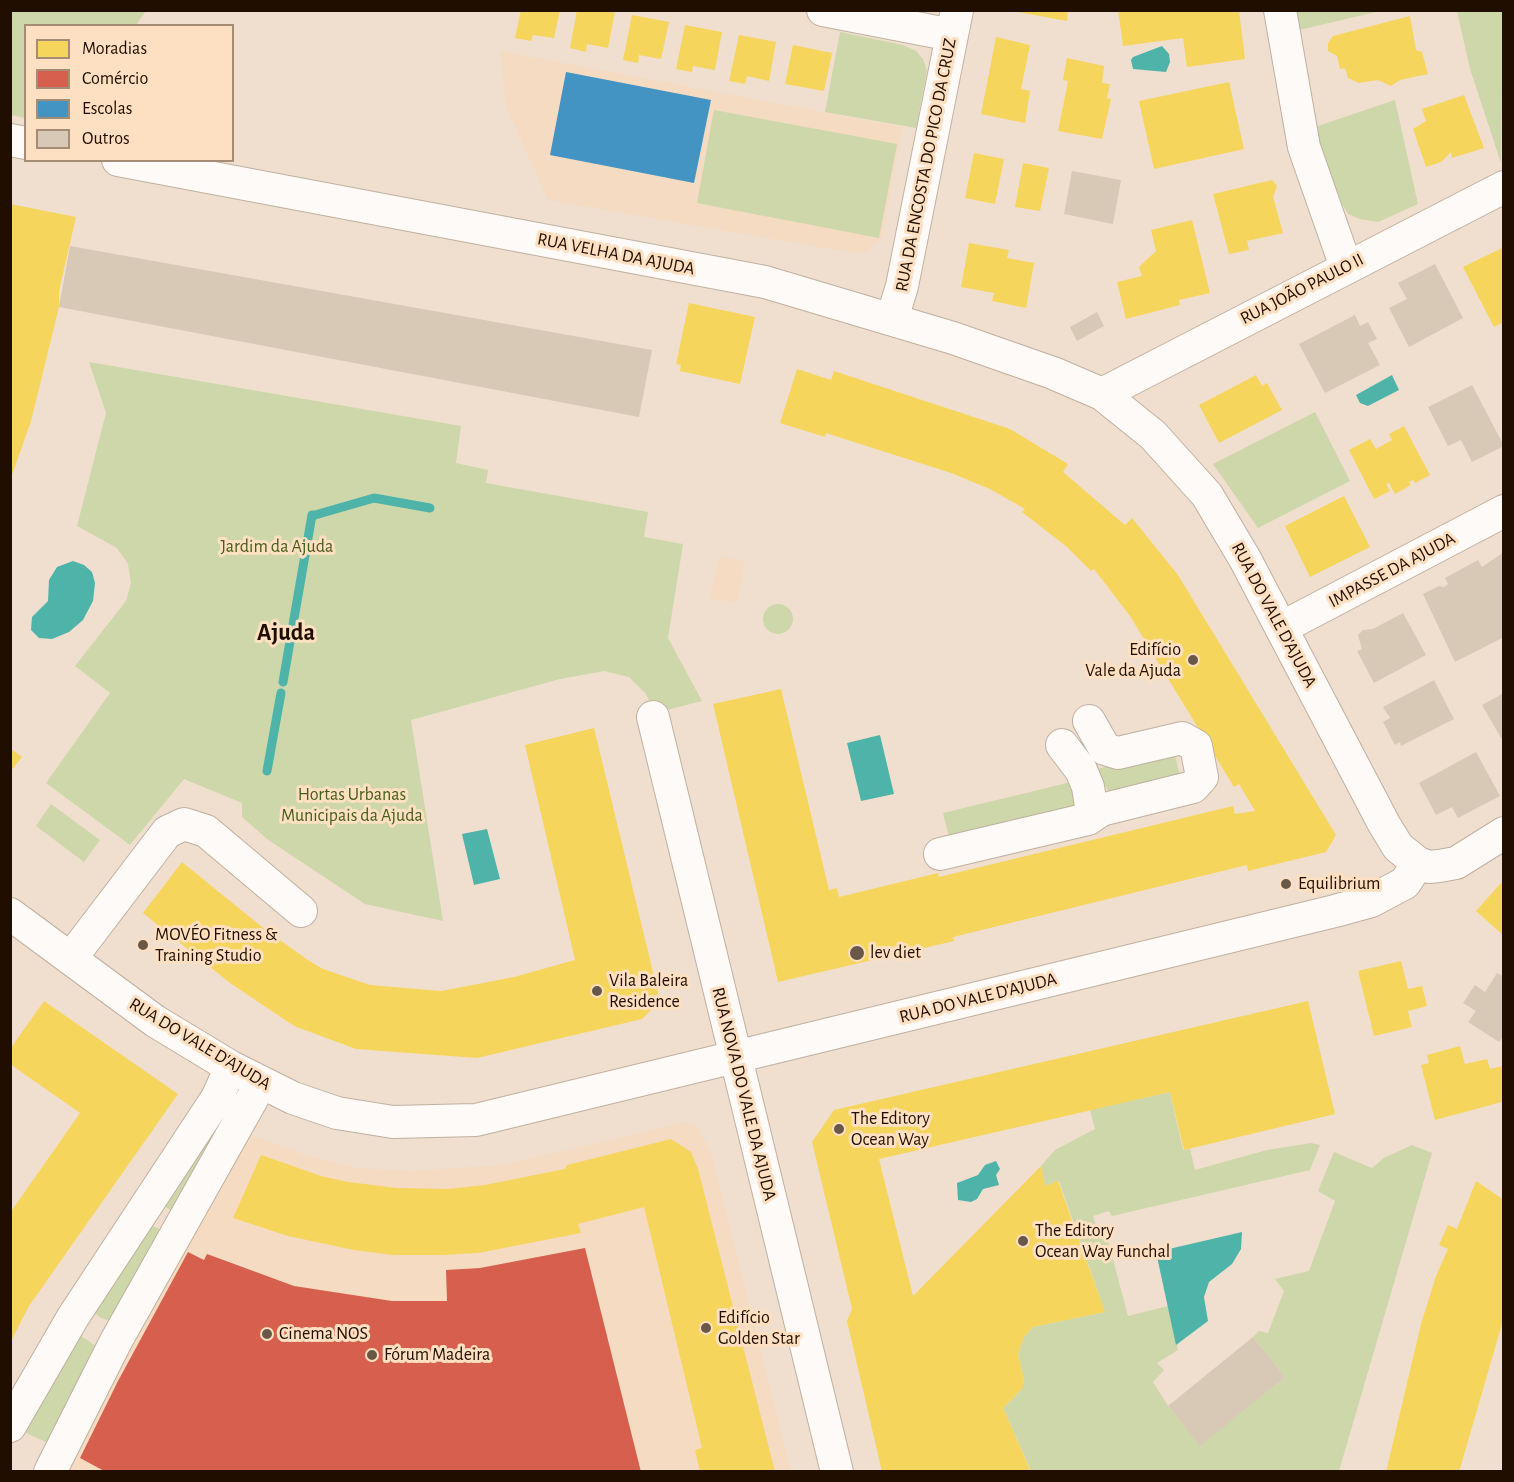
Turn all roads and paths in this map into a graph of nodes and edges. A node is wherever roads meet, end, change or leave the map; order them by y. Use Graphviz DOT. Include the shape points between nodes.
graph roads {
  1 [pos="823,10"];
  2 [pos="1280,10"];
  3 [pos="954,23"];
  4 [pos="129,162"];
  5 [pos="1503,187"];
  6 [pos="1346,267"];
  7 [pos="892,319"];
  8 [pos="1102,394"];
  9 [pos="1503,511"];
  10 [pos="1281,628"];
  11 [pos="653,717"];
  12 [pos="1089,721"];
  13 [pos="1062,745"];
  14 [pos="1088,819"];
  15 [pos="1503,833"];
  16 [pos="940,854"];
  17 [pos="1418,863"];
  18 [pos="301,912"];
  19 [pos="10,914"];
  20 [pos="71,958"];
  21 [pos="736,1057"];
  22 [pos="231,1067"];
  23 [pos="261,1083"];
  24 [pos="143,1208"];
  25 [pos="180,1229"];
  26 [pos="73,1317"];
  27 [pos="117,1341"];
  28 [pos="10,1426"];
  29 [pos="50,1472"];
  30 [pos="837,1472"];
  1 -- 3 [label="street"];
  2 -- 6 [label="street" via="1304,147"];
  3 -- 7 [label="street, RUA DA ENCOSTA DO PICO DA CRUZ" via="902,286"];
  4 -- 7 [label="street, RUA VELHA DA AJUDA" via="595,249 796,301"];
  5 -- 6 [label="street, RUA JOÃO PAULO II"];
  6 -- 8 [label="street, RUA JOÃO PAULO II"];
  7 -- 8 [label="street, RUA VELHA DA AJUDA" via="1053,373"];
  8 -- 10 [label="street, RUA DO VALE D'AJUDA" via="1153,435 1207,495"];
  9 -- 10 [label="street, IMPASSE DA AJUDA"];
  10 -- 17 [label="street, RUA DO VALE D'AJUDA" via="1383,824 1398,847"];
  11 -- 21 [label="street, RUA NOVA DO VALE DA AJUDA"];
  12 -- 14 [label="street" via="1105,749 1118,753 1182,738 1196,746 1202,777 1193,787 1101,810"];
  13 -- 14 [label="street" via="1088,787"];
  14 -- 16 [label="street"];
  15 -- 17 [label="street" via="1456,863 1429,867"];
  17 -- 21 [label="street, RUA DO VALE D'AJUDA" via="1405,883 1371,901 1335,912"];
  18 -- 20 [label="street" via="206,831 184,824 167,832"];
  19 -- 20 [label="street, RUA DO VALE D'AJUDA"];
  20 -- 22 [label="street, RUA DO VALE D'AJUDA" via="155,1021"];
  21 -- 23 [label="street, RUA DO VALE D'AJUDA" via="476,1120 393,1122 337,1113"];
  21 -- 30 [label="street, RUA NOVA DO VALE DA AJUDA"];
  22 -- 23 [label="street, RUA DO VALE D'AJUDA"];
  22 -- 24 [label="street" via="218,1098"];
  23 -- 25 [label="street"];
  24 -- 25 [label="street"];
  24 -- 26 [label="street"];
  25 -- 27 [label="street"];
  26 -- 27 [label="street"];
  26 -- 28 [label="street"];
  27 -- 29 [label="street"];
}
